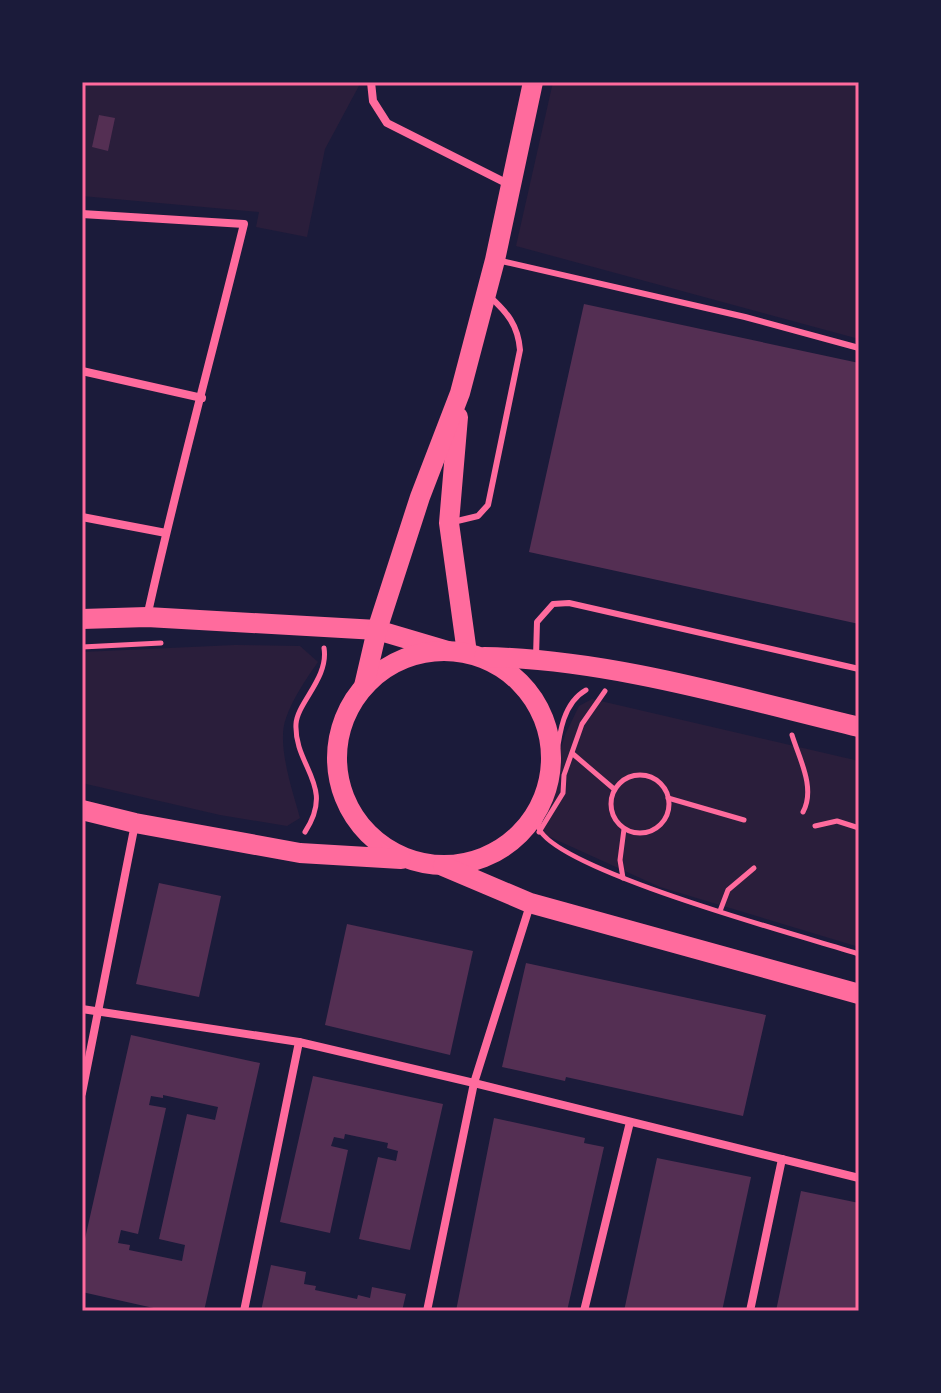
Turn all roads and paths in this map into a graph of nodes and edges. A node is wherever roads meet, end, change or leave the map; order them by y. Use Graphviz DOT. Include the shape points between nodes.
graph roads {
  1 [pos="371,82"];
  2 [pos="533,82"];
  3 [pos="511,185"];
  4 [pos="82,214"];
  5 [pos="495,260"];
  6 [pos="486,293"];
  7 [pos="859,348"];
  8 [pos="82,371"];
  9 [pos="460,393"];
  10 [pos="202,398"];
  11 [pos="82,517"];
  12 [pos="449,523"];
  13 [pos="166,533"];
  14 [pos="147,617"];
  15 [pos="82,619"];
  16 [pos="377,630"];
  17 [pos="317,641"];
  18 [pos="174,643"];
  19 [pos="82,647"];
  20 [pos="466,654"];
  21 [pos="536,658"];
  22 [pos="859,669"];
  23 [pos="364,686"];
  24 [pos="859,727"];
  25 [pos="777,731"];
  26 [pos="792,735"];
  27 [pos="805,738"];
  28 [pos="573,754"];
  29 [pos="614,789"];
  30 [pos="668,798"];
  31 [pos="82,810"];
  32 [pos="803,812"];
  33 [pos="744,820"];
  34 [pos="135,823"];
  35 [pos="815,826"];
  36 [pos="624,828"];
  37 [pos="859,828"];
  38 [pos="307,832"];
  39 [pos="539,832"];
  40 [pos="410,859"];
  41 [pos="440,864"];
  42 [pos="754,868"];
  43 [pos="623,879"];
  44 [pos="530,903"];
  45 [pos="720,911"];
  46 [pos="859,954"];
  47 [pos="859,994"];
  48 [pos="82,1009"];
  49 [pos="98,1010"];
  50 [pos="299,1042"];
  51 [pos="474,1083"];
  52 [pos="82,1093"];
  53 [pos="630,1122"];
  54 [pos="782,1159"];
  55 [pos="859,1178"];
  56 [pos="244,1311"];
  57 [pos="427,1311"];
  58 [pos="584,1311"];
  59 [pos="750,1311"];
  1 -- 3 [label="street" via="373,101 387,123"];
  2 -- 3 [label="main road"];
  3 -- 5 [label="main road"];
  4 -- 10 [label="street" via="244,224"];
  5 -- 6 [label="main road"];
  5 -- 7 [label="lane"];
  6 -- 9 [label="main road"];
  6 -- 12 [label="lane" via="516,326 520,350 488,505 478,516"];
  8 -- 10 [label="street"];
  9 -- 12 [label="main road"];
  9 -- 16 [label="main road"];
  10 -- 13 [label="street"];
  11 -- 13 [label="street"];
  12 -- 20 [label="main road"];
  13 -- 14 [label="street"];
  14 -- 15 [label="main road"];
  14 -- 16 [label="main road"];
  16 -- 20 [label="main road"];
  16 -- 23 [label="main road"];
  17 -- 38 [label="path" via="326,657 296,722 318,800"];
  18 -- 19 [label="path"];
  20 -- 21 [label="main road"];
  20 -- 23 [label="main road" via="408,661"];
  20 -- 41 [label="main road" via="516,679 534,700 546,726 548,782 539,808 501,849 475,861"];
  21 -- 22 [label="lane" via="537,622 553,604 569,603"];
  21 -- 24 [label="main road" via="692,687"];
  23 -- 40 [label="main road" via="338,735 340,791 370,838"];
  25 -- 26 [label="path"];
  26 -- 27 [label="path"];
  26 -- 32 [label="path" via="808,788"];
  28 -- 29 [label="path"];
  28 -- 39 [label="path" via="563,793"];
  28 -- 39 [label="path" via="582,724 606,690 584,690 571,704"];
  29 -- 30 [label="path" via="629,776 646,775 665,788"];
  29 -- 36 [label="path" via="611,809"];
  30 -- 33 [label="path"];
  30 -- 36 [label="path" via="662,823 639,833"];
  31 -- 34 [label="main road"];
  34 -- 40 [label="main road" via="300,853"];
  34 -- 49 [label="street"];
  35 -- 37 [label="path" via="837,821"];
  36 -- 43 [label="path"];
  39 -- 43 [label="path"];
  40 -- 41 [label="main road"];
  41 -- 44 [label="main road"];
  42 -- 45 [label="path" via="728,890"];
  43 -- 45 [label="path"];
  44 -- 47 [label="main road"];
  44 -- 51 [label="street"];
  45 -- 46 [label="path"];
  48 -- 49 [label="street"];
  49 -- 50 [label="street"];
  49 -- 52 [label="street"];
  50 -- 51 [label="street"];
  50 -- 56 [label="street"];
  51 -- 53 [label="street"];
  51 -- 57 [label="street"];
  53 -- 54 [label="street"];
  53 -- 58 [label="street"];
  54 -- 55 [label="street"];
  54 -- 59 [label="street"];
}
